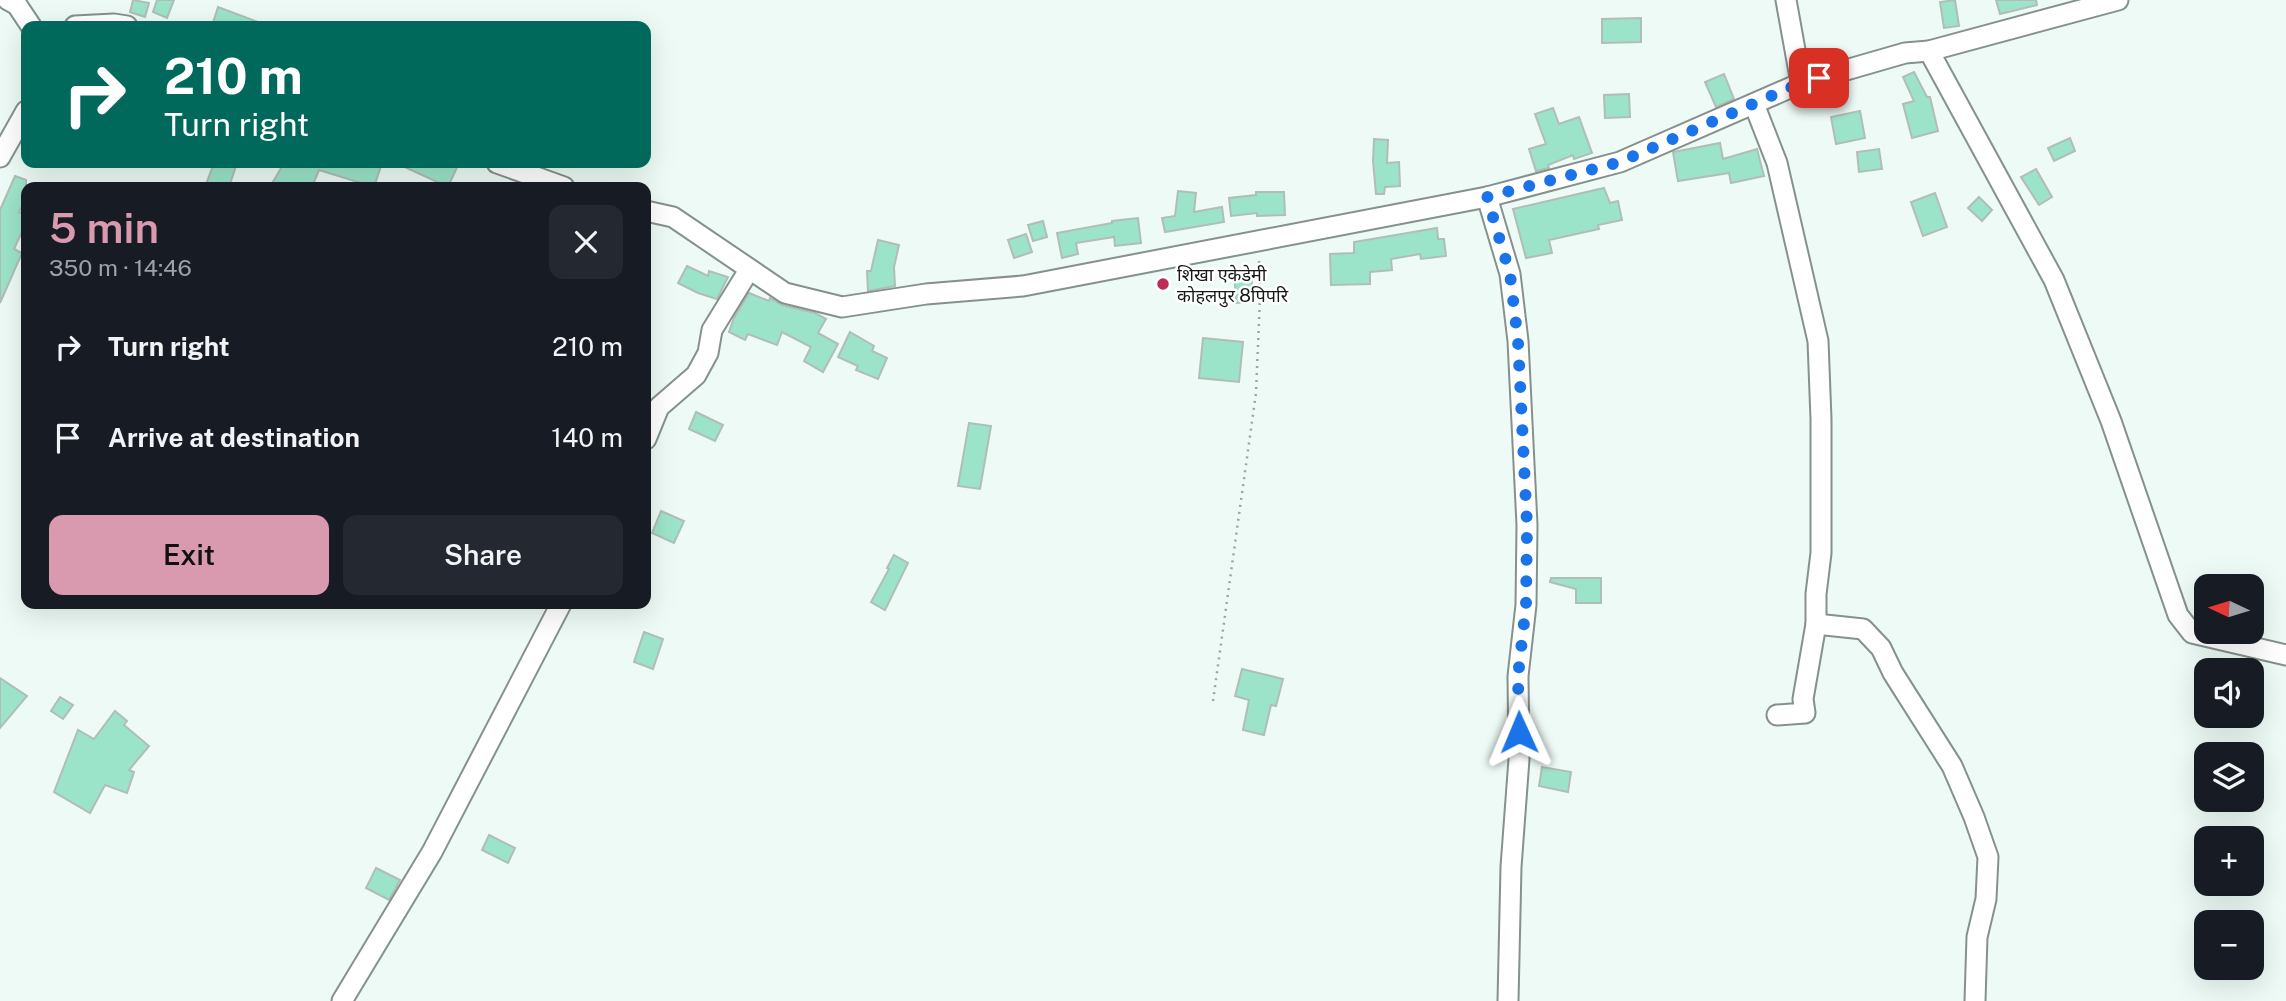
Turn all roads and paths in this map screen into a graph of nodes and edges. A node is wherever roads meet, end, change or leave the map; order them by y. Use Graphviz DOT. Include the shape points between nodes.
graph roads {
  1 [pos="8,0"];
  2 [pos="1786,0"];
  3 [pos="2118,0"];
  4 [pos="28,21"];
  5 [pos="1929,51"];
  6 [pos="1801,83"];
  7 [pos="1754,104"];
  8 [pos="21,120"];
  9 [pos="0,157"];
  10 [pos="511,168"];
  11 [pos="550,182"];
  12 [pos="1487,197"];
  13 [pos="651,212"];
  14 [pos="1258,241"];
  15 [pos="749,270"];
  16 [pos="651,427"];
  17 [pos="558,609"];
  18 [pos="1815,624"];
  19 [pos="2286,655"];
  20 [pos="1213,702"];
  21 [pos="1777,715"];
  22 [pos="342,1001"];
  23 [pos="1508,1001"];
  24 [pos="1975,1001"];
  1 -- 4 [label="street"];
  2 -- 6 [label="street"];
  3 -- 5 [label="street"];
  5 -- 6 [label="street" via="1905,53"];
  5 -- 19 [label="street" via="2054,280 2111,421 2178,615 2192,633"];
  6 -- 7 [label="street"];
  7 -- 12 [label="street" via="1620,162"];
  7 -- 18 [label="street" via="1777,163 1818,341 1821,552"];
  8 -- 9 [label="street"];
  10 -- 11 [label="street"];
  12 -- 14 [label="street"];
  12 -- 23 [label="street" via="1510,274 1527,525"];
  13 -- 15 [label="street" via="673,218"];
  14 -- 15 [label="street" via="1023,286 842,307 785,293"];
  14 -- 20 [label="path" via="1256,393"];
  15 -- 16 [label="street" via="712,330 708,353 696,375 659,407"];
  17 -- 22 [label="street" via="438,840"];
  18 -- 21 [label="street" via="1803,699 1805,713"];
  18 -- 24 [label="street" via="1863,629 1881,648 1952,766 1974,817 1988,857 1986,899 1977,937"];
}
